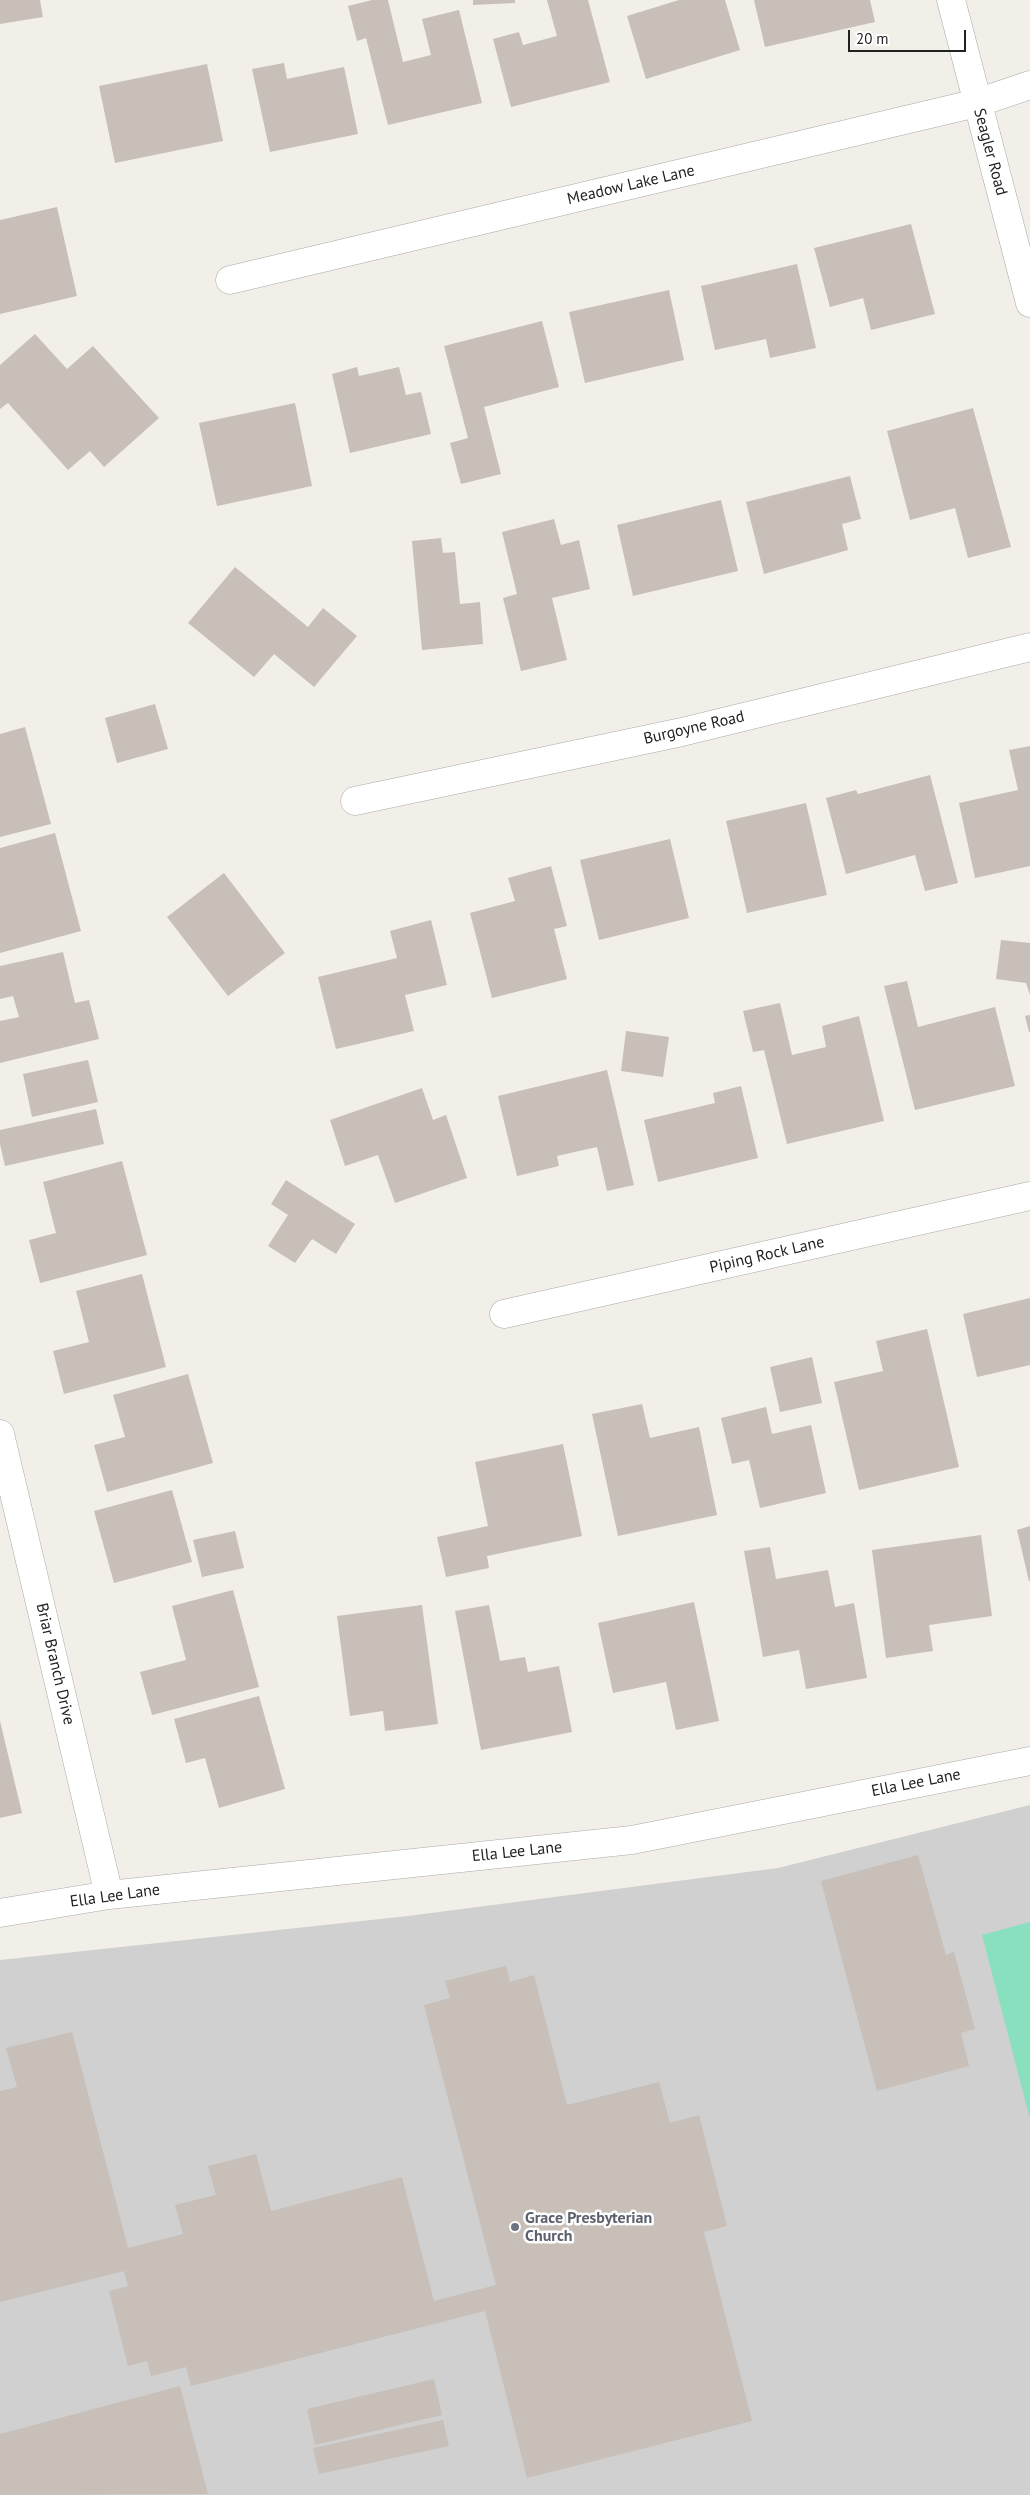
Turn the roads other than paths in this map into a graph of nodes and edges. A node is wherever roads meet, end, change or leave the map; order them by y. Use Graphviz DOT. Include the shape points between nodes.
graph roads {
  1 [pos="951,0"];
  2 [pos="1030,85"];
  3 [pos="977,104"];
  4 [pos="230,280"];
  5 [pos="1030,303"];
  6 [pos="1030,647"];
  7 [pos="355,801"];
  8 [pos="1030,1196"];
  9 [pos="504,1314"];
  10 [pos="2,1447"];
  11 [pos="1030,1760"];
  12 [pos="109,1895"];
  13 [pos="0,1914"];
  1 -- 3 [label="street, Seagler Road"];
  2 -- 3 [label="street, Meadow Lake Lane"];
  3 -- 4 [label="street, Meadow Lake Lane"];
  3 -- 5 [label="street, Seagler Road"];
  6 -- 7 [label="street, Burgoyne Road" via="682,732"];
  8 -- 9 [label="street, Piping Rock Lane"];
  10 -- 12 [label="street, Briar Branch Drive"];
  11 -- 12 [label="street, Ella Lee Lane" via="632,1840"];
  12 -- 13 [label="street, Ella Lee Lane"];
}
